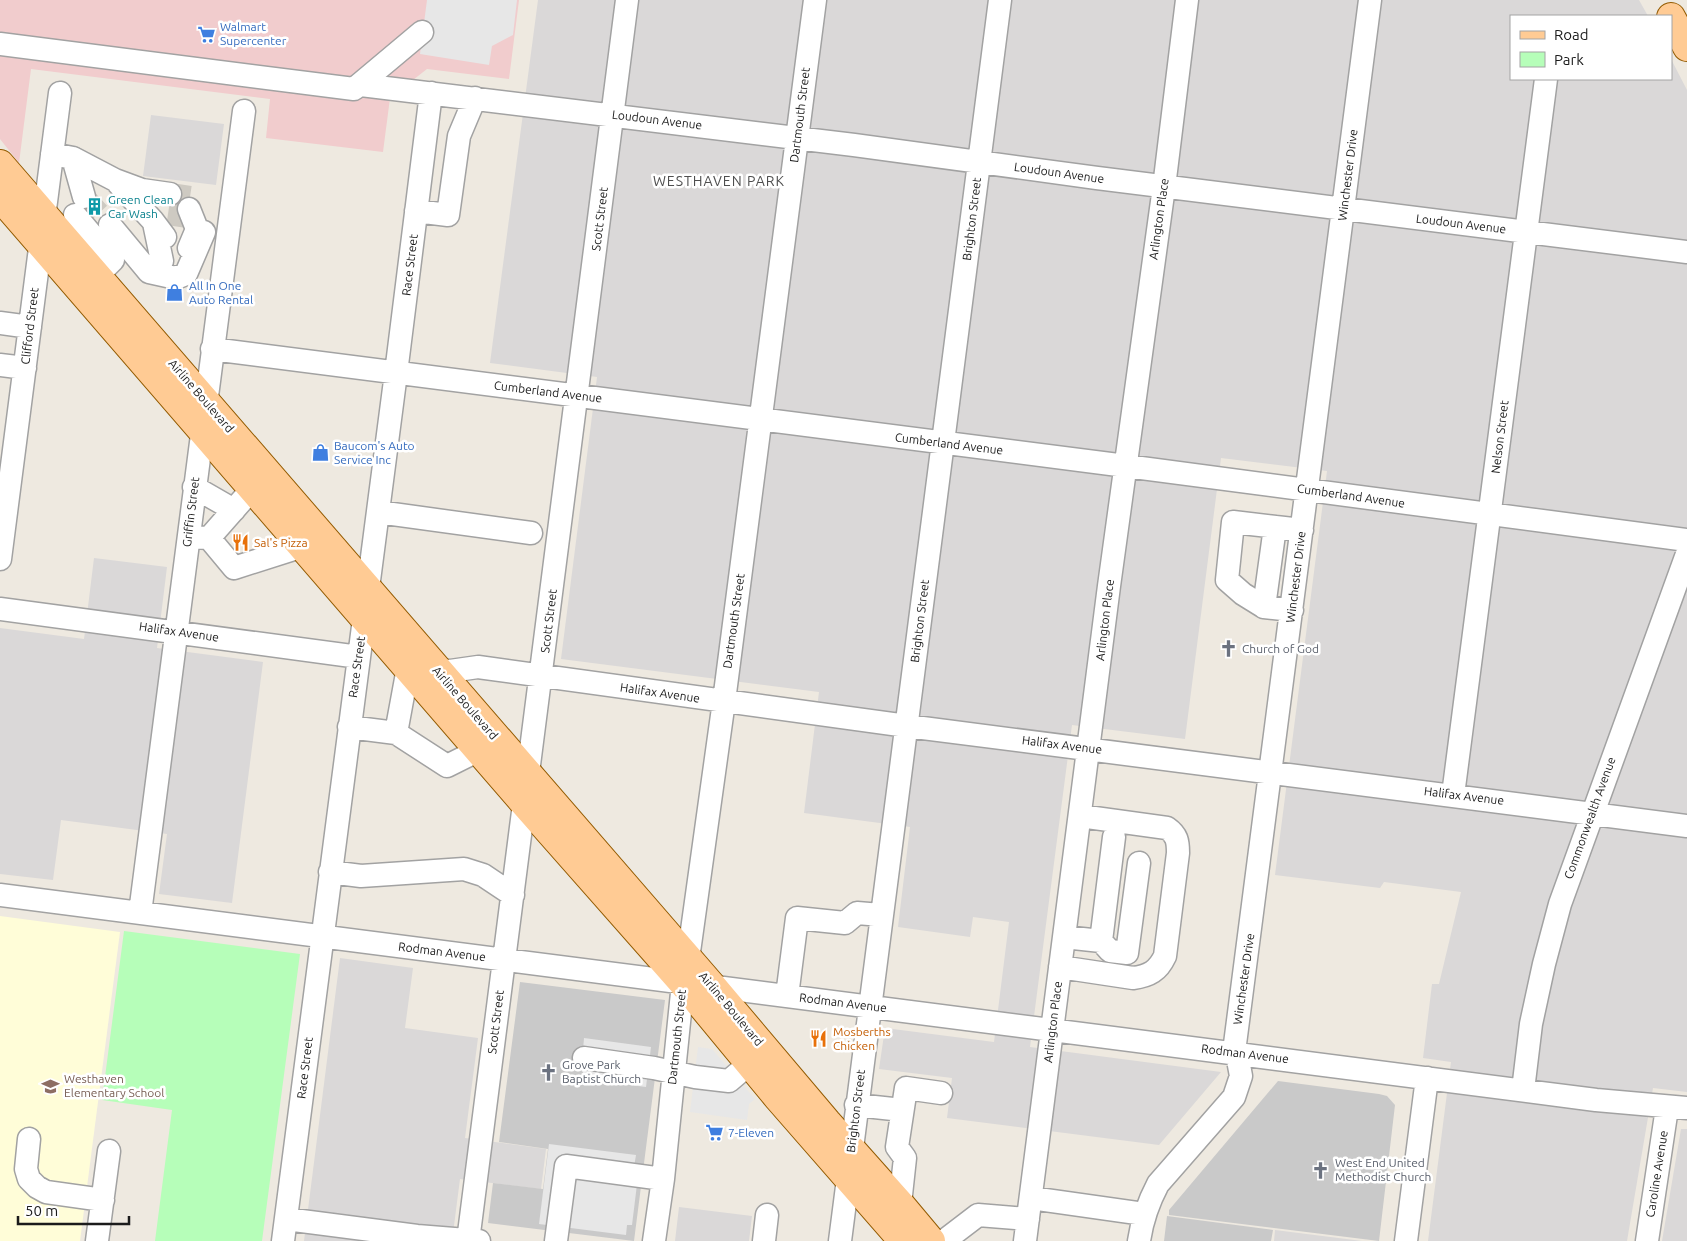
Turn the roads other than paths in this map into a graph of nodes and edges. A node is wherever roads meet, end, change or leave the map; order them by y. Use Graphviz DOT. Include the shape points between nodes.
graph roads {
  1 [pos="628,0"];
  2 [pos="815,0"];
  3 [pos="1000,0"];
  4 [pos="1187,0"];
  5 [pos="1370,0"];
  6 [pos="1662,0"];
  7 [pos="1670,15"];
  8 [pos="1672,18"];
  9 [pos="422,32"];
  10 [pos="1686,42"];
  11 [pos="0,44"];
  12 [pos="1546,80"];
  13 [pos="361,85"];
  14 [pos="60,93"];
  15 [pos="431,93"];
  16 [pos="475,98"];
  17 [pos="244,110"];
  18 [pos="613,115"];
  19 [pos="426,133"];
  20 [pos="459,136"];
  21 [pos="797,138"];
  22 [pos="63,156"];
  23 [pos="979,162"];
  24 [pos="0,164"];
  25 [pos="422,168"];
  26 [pos="454,171"];
  27 [pos="115,180"];
  28 [pos="1164,186"];
  29 [pos="0,196"];
  30 [pos="1343,209"];
  31 [pos="416,211"];
  32 [pos="45,216"];
  33 [pos="110,225"];
  34 [pos="179,228"];
  35 [pos="1526,232"];
  36 [pos="226,242"];
  37 [pos="41,244"];
  38 [pos="1687,252"];
  39 [pos="97,276"];
  40 [pos="0,323"];
  41 [pos="30,327"];
  42 [pos="212,349"];
  43 [pos="0,365"];
  44 [pos="25,368"];
  45 [pos="396,373"];
  46 [pos="577,396"];
  47 [pos="205,401"];
  48 [pos="10,408"];
  49 [pos="761,420"];
  50 [pos="201,429"];
  51 [pos="943,443"];
  52 [pos="7,452"];
  53 [pos="1126,466"];
  54 [pos="194,486"];
  55 [pos="253,488"];
  56 [pos="1307,491"];
  57 [pos="234,510"];
  58 [pos="378,512"];
  59 [pos="1490,515"];
  60 [pos="1275,527"];
  61 [pos="1302,530"];
  62 [pos="531,533"];
  63 [pos="198,537"];
  64 [pos="1687,540"];
  65 [pos="303,546"];
  66 [pos="1687,554"];
  67 [pos="0,559"];
  68 [pos="368,590"];
  69 [pos="1264,606"];
  70 [pos="0,609"];
  71 [pos="1292,610"];
  72 [pos="364,617"];
  73 [pos="176,632"];
  74 [pos="359,657"];
  75 [pos="408,668"];
  76 [pos="437,670"];
  77 [pos="542,676"];
  78 [pos="724,701"];
  79 [pos="349,726"];
  80 [pos="907,726"];
  81 [pos="396,733"];
  82 [pos="1088,748"];
  83 [pos="479,750"];
  84 [pos="1271,772"];
  85 [pos="529,776"];
  86 [pos="1453,795"];
  87 [pos="525,804"];
  88 [pos="1592,813"];
  89 [pos="1080,816"];
  90 [pos="1687,826"];
  91 [pos="1076,846"];
  92 [pos="1139,863"];
  93 [pos="330,872"];
  94 [pos="0,895"];
  95 [pos="513,895"];
  96 [pos="140,913"];
  97 [pos="881,915"];
  98 [pos="322,936"];
  99 [pos="1064,937"];
  100 [pos="1102,941"];
  101 [pos="504,960"];
  102 [pos="1060,967"];
  103 [pos="685,971"];
  104 [pos="712,986"];
  105 [pos="787,996"];
  106 [pos="869,1006"];
  107 [pos="1052,1030"];
  108 [pos="1236,1053"];
  109 [pos="584,1058"];
  110 [pos="749,1064"];
  111 [pos="672,1072"];
  112 [pos="1427,1078"];
  113 [pos="1523,1090"];
  114 [pos="941,1093"];
  115 [pos="856,1105"];
  116 [pos="1677,1108"];
  117 [pos="902,1110"];
  118 [pos="29,1139"];
  119 [pos="851,1148"];
  120 [pos="109,1151"];
  121 [pos="847,1177"];
  122 [pos="663,1179"];
  123 [pos="103,1200"];
  124 [pos="900,1204"];
  125 [pos="1144,1214"];
  126 [pos="767,1216"];
  127 [pos="286,1219"];
  128 [pos="1028,1220"];
  129 [pos="970,1233"];
  130 [pos="472,1240"];
  131 [pos="97,1241"];
  132 [pos="283,1241"];
  133 [pos="556,1241"];
  134 [pos="654,1241"];
  135 [pos="764,1241"];
  136 [pos="840,1241"];
  137 [pos="903,1241"];
  138 [pos="931,1241"];
  139 [pos="944,1241"];
  140 [pos="1139,1241"];
  141 [pos="1406,1241"];
  142 [pos="1647,1241"];
  1 -- 18 [label="street, Scott Street"];
  2 -- 21 [label="street, Dartmouth Street"];
  3 -- 23 [label="street, Brighton Street"];
  4 -- 28 [label="street, Arlington Place"];
  5 -- 30 [label="street, Winchester Drive"];
  6 -- 7 [label="main road"];
  8 -- 10 [label="main road"];
  9 -- 13 [label="street"];
  11 -- 13 [label="street, Loudoun Avenue" via="354,89"];
  12 -- 35 [label="street, Nelson Street"];
  13 -- 15 [label="street, Loudoun Avenue"];
  14 -- 22 [label="street, Clifford Street"];
  15 -- 16 [label="street, Loudoun Avenue"];
  15 -- 19 [label="street, Race Street"];
  16 -- 18 [label="street, Loudoun Avenue"];
  16 -- 20 [label="street"];
  17 -- 36 [label="street, Griffin Street"];
  18 -- 21 [label="street, Loudoun Avenue"];
  18 -- 46 [label="street, Scott Street"];
  19 -- 20 [label="street"];
  19 -- 25 [label="street, Race Street"];
  20 -- 26 [label="street"];
  21 -- 23 [label="street, Loudoun Avenue"];
  21 -- 49 [label="street, Dartmouth Street"];
  22 -- 27 [label="street"];
  22 -- 32 [label="street, Clifford Street"];
  22 -- 39 [label="street" via="80,206 113,260"];
  23 -- 28 [label="street, Loudoun Avenue"];
  23 -- 51 [label="street, Brighton Street"];
  24 -- 32 [label="main road, Airline Boulevard"];
  25 -- 26 [label="street"];
  25 -- 31 [label="street, Race Street"];
  26 -- 31 [label="street" via="448,215"];
  27 -- 34 [label="street"];
  27 -- 34 [label="street" via="142,190"];
  28 -- 30 [label="street, Loudoun Avenue"];
  28 -- 53 [label="street, Arlington Place"];
  29 -- 37 [label="main road, Airline Boulevard"];
  30 -- 35 [label="street, Loudoun Avenue"];
  30 -- 56 [label="street, Winchester Drive"];
  31 -- 45 [label="street, Race Street"];
  32 -- 37 [label="street, Clifford Street"];
  32 -- 39 [label="main road, Airline Boulevard"];
  33 -- 34 [label="street" via="149,272 176,278 186,274"];
  34 -- 36 [label="street"];
  35 -- 38 [label="street, Loudoun Avenue"];
  35 -- 59 [label="street, Nelson Street"];
  36 -- 42 [label="street, Griffin Street"];
  37 -- 41 [label="street, Clifford Street"];
  37 -- 50 [label="main road, Airline Boulevard"];
  39 -- 47 [label="main road, Airline Boulevard"];
  40 -- 41 [label="street"];
  41 -- 44 [label="street, Clifford Street"];
  42 -- 45 [label="street, Cumberland Avenue"];
  42 -- 47 [label="street, Griffin Street"];
  43 -- 44 [label="street"];
  44 -- 48 [label="street, Clifford Street"];
  45 -- 46 [label="street, Cumberland Avenue"];
  45 -- 58 [label="street, Race Street"];
  46 -- 49 [label="street, Cumberland Avenue"];
  46 -- 77 [label="street, Scott Street"];
  47 -- 50 [label="street, Griffin Street"];
  47 -- 68 [label="main road, Airline Boulevard"];
  48 -- 52 [label="street, Clifford Street"];
  49 -- 51 [label="street, Cumberland Avenue"];
  49 -- 78 [label="street, Dartmouth Street"];
  50 -- 54 [label="street, Griffin Street"];
  50 -- 55 [label="main road, Airline Boulevard"];
  51 -- 53 [label="street, Cumberland Avenue"];
  51 -- 80 [label="street, Brighton Street"];
  52 -- 67 [label="street, Clifford Street"];
  53 -- 56 [label="street, Cumberland Avenue"];
  53 -- 82 [label="street, Arlington Place"];
  54 -- 57 [label="street"];
  54 -- 63 [label="street, Griffin Street"];
  55 -- 57 [label="street"];
  55 -- 65 [label="main road, Airline Boulevard"];
  56 -- 59 [label="street, Cumberland Avenue"];
  56 -- 61 [label="street, Winchester Drive"];
  57 -- 63 [label="street"];
  58 -- 62 [label="street"];
  58 -- 68 [label="street, Race Street"];
  59 -- 64 [label="street, Cumberland Avenue"];
  59 -- 86 [label="street, Nelson Street"];
  60 -- 61 [label="street"];
  60 -- 69 [label="street"];
  60 -- 69 [label="street" via="1233,522 1227,580"];
  61 -- 71 [label="street, Winchester Drive"];
  63 -- 65 [label="street" via="234,568"];
  63 -- 73 [label="street, Griffin Street"];
  65 -- 72 [label="main road, Airline Boulevard"];
  66 -- 88 [label="street, Commonwealth Avenue"];
  68 -- 72 [label="street, Race Street"];
  68 -- 76 [label="main road, Airline Boulevard"];
  69 -- 71 [label="street"];
  70 -- 73 [label="street, Halifax Avenue"];
  71 -- 84 [label="street, Winchester Drive"];
  72 -- 74 [label="street, Race Street"];
  72 -- 75 [label="main road, Airline Boulevard"];
  73 -- 74 [label="street, Halifax Avenue"];
  73 -- 96 [label="street, Griffin Street"];
  74 -- 79 [label="street, Race Street"];
  75 -- 81 [label="street"];
  75 -- 83 [label="main road, Airline Boulevard"];
  76 -- 77 [label="street, Halifax Avenue" via="478,667"];
  76 -- 85 [label="main road, Airline Boulevard"];
  77 -- 78 [label="street, Halifax Avenue"];
  77 -- 85 [label="street, Scott Street"];
  78 -- 80 [label="street, Halifax Avenue"];
  78 -- 103 [label="street, Dartmouth Street"];
  79 -- 81 [label="street"];
  79 -- 93 [label="street, Race Street"];
  80 -- 82 [label="street, Halifax Avenue"];
  80 -- 97 [label="street, Brighton Street"];
  81 -- 83 [label="street" via="447,766"];
  82 -- 84 [label="street, Halifax Avenue"];
  82 -- 89 [label="street, Arlington Place"];
  83 -- 87 [label="main road, Airline Boulevard"];
  84 -- 86 [label="street, Halifax Avenue"];
  84 -- 108 [label="street, Winchester Drive"];
  85 -- 87 [label="street, Scott Street"];
  85 -- 103 [label="main road, Airline Boulevard"];
  86 -- 88 [label="street, Halifax Avenue"];
  87 -- 95 [label="street, Scott Street"];
  87 -- 103 [label="main road, Airline Boulevard"];
  88 -- 90 [label="street, Halifax Avenue"];
  88 -- 113 [label="street, Commonwealth Avenue" via="1562,896 1544,964 1531,1024"];
  89 -- 91 [label="street, Arlington Place"];
  89 -- 102 [label="street" via="1167,828 1174,833 1178,853 1165,956 1154,972 1133,978"];
  91 -- 99 [label="street, Arlington Place"];
  91 -- 100 [label="street" via="1114,844"];
  92 -- 100 [label="street" via="1126,953 1110,951"];
  93 -- 95 [label="street" via="361,876 464,869 483,875"];
  93 -- 98 [label="street, Race Street"];
  94 -- 96 [label="street, Rodman Avenue"];
  95 -- 101 [label="street, Scott Street"];
  96 -- 98 [label="street, Rodman Avenue"];
  97 -- 105 [label="street" via="858,913 845,923 797,918"];
  97 -- 106 [label="street, Brighton Street"];
  98 -- 101 [label="street, Rodman Avenue"];
  98 -- 127 [label="street, Race Street"];
  99 -- 100 [label="street"];
  99 -- 102 [label="street, Arlington Place"];
  101 -- 103 [label="street, Rodman Avenue"];
  101 -- 130 [label="street, Scott Street"];
  102 -- 107 [label="street, Arlington Place"];
  103 -- 104 [label="main road, Airline Boulevard"];
  103 -- 110 [label="main road, Airline Boulevard"];
  103 -- 111 [label="street, Dartmouth Street"];
  104 -- 105 [label="street, Rodman Avenue"];
  104 -- 119 [label="main road, Airline Boulevard"];
  105 -- 106 [label="street, Rodman Avenue"];
  106 -- 107 [label="street, Rodman Avenue"];
  106 -- 115 [label="street, Brighton Street"];
  107 -- 108 [label="street, Rodman Avenue"];
  107 -- 128 [label="street, Arlington Place"];
  108 -- 112 [label="street, Rodman Avenue"];
  108 -- 125 [label="street, Winchester Drive" via="1241,1076 1234,1097 1158,1184"];
  109 -- 111 [label="street"];
  110 -- 111 [label="street" via="729,1081"];
  110 -- 121 [label="main road, Airline Boulevard"];
  111 -- 122 [label="street, Dartmouth Street"];
  112 -- 113 [label="street, Rodman Avenue"];
  112 -- 141 [label="street"];
  113 -- 116 [label="street, Rodman Avenue"];
  114 -- 117 [label="street" via="906,1088"];
  115 -- 117 [label="street"];
  115 -- 119 [label="street, Brighton Street"];
  116 -- 142 [label="street, Caroline Avenue"];
  117 -- 124 [label="street" via="897,1148 905,1158"];
  118 -- 123 [label="street" via="26,1169 37,1188"];
  119 -- 121 [label="street, Brighton Street"];
  119 -- 124 [label="main road, Airline Boulevard"];
  120 -- 123 [label="street"];
  121 -- 136 [label="street, Brighton Street"];
  121 -- 137 [label="main road, Airline Boulevard"];
  122 -- 133 [label="street" via="566,1166"];
  122 -- 134 [label="street, Dartmouth Street"];
  123 -- 131 [label="street"];
  124 -- 138 [label="main road, Airline Boulevard"];
  125 -- 128 [label="street"];
  125 -- 140 [label="street, Winchester Drive"];
  126 -- 135 [label="street"];
  127 -- 130 [label="street"];
  127 -- 132 [label="street, Race Street"];
  128 -- 129 [label="street" via="978,1215"];
  129 -- 139 [label="street"];
}
